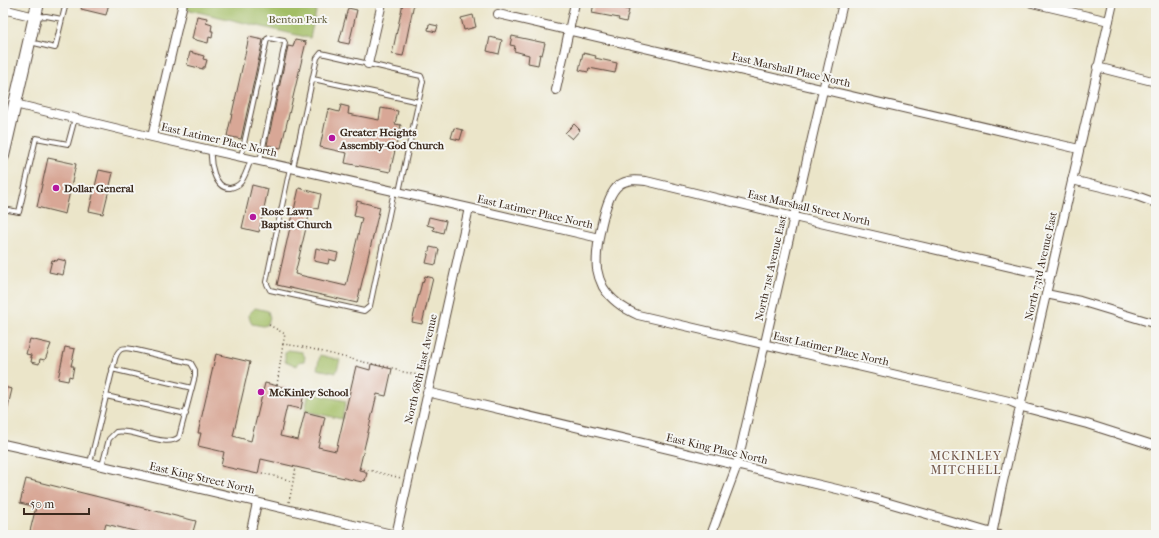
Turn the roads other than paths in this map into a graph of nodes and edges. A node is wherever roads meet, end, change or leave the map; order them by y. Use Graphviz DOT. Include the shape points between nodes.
graph roads {
  1 [pos="38,3"];
  2 [pos="66,3"];
  3 [pos="183,3"];
  4 [pos="382,3"];
  5 [pos="575,3"];
  6 [pos="843,3"];
  7 [pos="1032,3"];
  8 [pos="1113,3"];
  9 [pos="3,9"];
  10 [pos="498,14"];
  11 [pos="35,17"];
  12 [pos="62,20"];
  13 [pos="1109,21"];
  14 [pos="569,30"];
  15 [pos="29,42"];
  16 [pos="368,64"];
  17 [pos="1098,67"];
  18 [pos="313,79"];
  19 [pos="1156,82"];
  20 [pos="824,89"];
  21 [pos="556,90"];
  22 [pos="419,102"];
  23 [pos="15,104"];
  24 [pos="75,118"];
  25 [pos="5,134"];
  26 [pos="152,137"];
  27 [pos="1079,149"];
  28 [pos="211,150"];
  29 [pos="3,156"];
  30 [pos="241,156"];
  31 [pos="251,159"];
  32 [pos="260,161"];
  33 [pos="292,168"];
  34 [pos="1072,180"];
  35 [pos="397,191"];
  36 [pos="1156,203"];
  37 [pos="470,208"];
  38 [pos="3,209"];
  39 [pos="794,217"];
  40 [pos="599,238"];
  41 [pos="1050,276"];
  42 [pos="1046,294"];
  43 [pos="1156,324"];
  44 [pos="764,345"];
  45 [pos="112,369"];
  46 [pos="192,388"];
  47 [pos="427,392"];
  48 [pos="106,396"];
  49 [pos="1020,405"];
  50 [pos="186,414"];
  51 [pos="3,444"];
  52 [pos="1156,446"];
  53 [pos="90,463"];
  54 [pos="737,465"];
  55 [pos="102,466"];
  56 [pos="257,503"];
  57 [pos="995,534"];
  58 [pos="250,535"];
  59 [pos="396,535"];
  60 [pos="711,535"];
  1 -- 11 [label="main road"];
  2 -- 12 [label="lane"];
  3 -- 26 [label="street"];
  4 -- 16 [label="street"];
  5 -- 14 [label="street"];
  6 -- 20 [label="street, North 71st Avenue East"];
  7 -- 13 [label="street"];
  8 -- 13 [label="street, North 73rd Avenue East"];
  9 -- 11 [label="street"];
  10 -- 14 [label="street, East Marshall Place North"];
  11 -- 12 [label="lane" via="46,16"];
  11 -- 15 [label="main road"];
  12 -- 15 [label="lane" via="55,48"];
  13 -- 17 [label="street, North 73rd Avenue East"];
  14 -- 20 [label="street, East Marshall Place North"];
  14 -- 21 [label="street"];
  15 -- 23 [label="main road"];
  16 -- 18 [label="lane" via="321,53 317,58"];
  16 -- 22 [label="lane" via="420,76 424,81"];
  17 -- 19 [label="street"];
  17 -- 27 [label="street, North 73rd Avenue East"];
  18 -- 22 [label="lane"];
  18 -- 33 [label="lane"];
  20 -- 27 [label="street, East Marshall Place North"];
  20 -- 39 [label="street, North 71st Avenue East"];
  22 -- 35 [label="lane"];
  23 -- 24 [label="street, East Latimer Place North"];
  23 -- 25 [label="main road"];
  24 -- 26 [label="street, East Latimer Place North"];
  24 -- 38 [label="lane" via="68,144 36,138 19,212"];
  25 -- 29 [label="main road"];
  26 -- 28 [label="street, East Latimer Place North"];
  27 -- 34 [label="street, North 73rd Avenue East"];
  28 -- 30 [label="street, East Latimer Place North"];
  28 -- 31 [label="lane" via="213,172 221,185 227,188 241,183"];
  30 -- 31 [label="street, East Latimer Place North"];
  30 -- 32 [label="lane" via="267,39 284,41"];
  31 -- 32 [label="street, East Latimer Place North"];
  32 -- 33 [label="street, East Latimer Place North"];
  33 -- 35 [label="street, East Latimer Place North"];
  33 -- 35 [label="lane" via="266,282 270,290 364,311 370,306"];
  34 -- 36 [label="street" via="1131,194"];
  34 -- 41 [label="street, North 73rd Avenue East"];
  35 -- 37 [label="street, East Latimer Place North"];
  37 -- 40 [label="street, East Latimer Place North"];
  37 -- 47 [label="street, North 68th East Avenue"];
  39 -- 40 [label="street, East Marshall Street North" via="646,180 634,180 619,185 609,197"];
  39 -- 41 [label="street, East Marshall Street North"];
  39 -- 44 [label="street, North 71st Avenue East"];
  40 -- 44 [label="street, East Latimer Place North" via="597,268 600,280 611,298 625,308 638,315"];
  41 -- 42 [label="street, North 73rd Avenue East"];
  42 -- 43 [label="street" via="1080,301"];
  42 -- 49 [label="street, North 73rd Avenue East"];
  44 -- 49 [label="street, East Latimer Place North"];
  44 -- 54 [label="street, North 71st Avenue East"];
  45 -- 46 [label="lane"];
  45 -- 46 [label="lane" via="116,353 125,348 186,361 195,370"];
  45 -- 48 [label="lane"];
  46 -- 50 [label="lane"];
  47 -- 54 [label="street, East King Place North"];
  47 -- 59 [label="street, North 68th East Avenue"];
  48 -- 50 [label="lane"];
  48 -- 53 [label="lane"];
  49 -- 52 [label="street, East Latimer Place North"];
  49 -- 57 [label="street, North 73rd Avenue East" via="1001,490"];
  50 -- 55 [label="lane" via="176,440 124,431 116,432 109,439"];
  51 -- 53 [label="street, East King Street North"];
  53 -- 55 [label="street, East King Street North"];
  54 -- 57 [label="street, East King Place North" via="858,494"];
  54 -- 60 [label="street, North 71st Avenue East"];
  55 -- 56 [label="street, East King Street North"];
  56 -- 58 [label="street"];
  56 -- 59 [label="street, East King Street North"];
}
